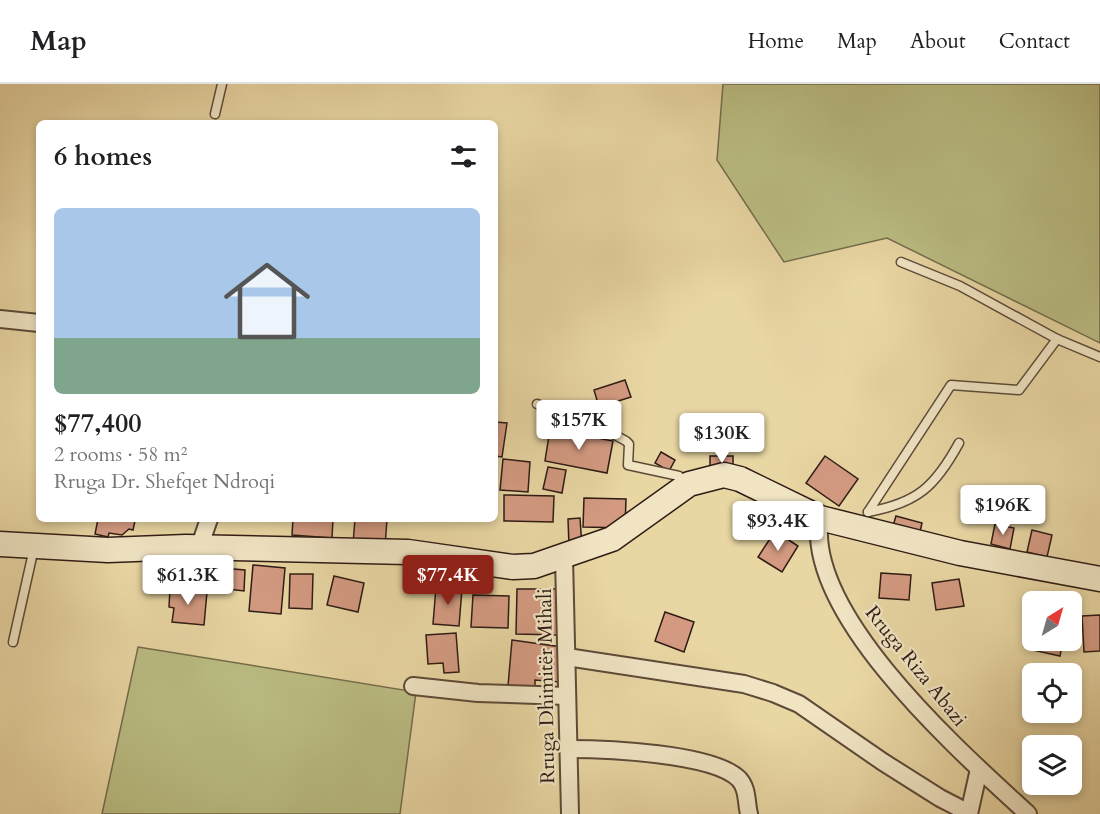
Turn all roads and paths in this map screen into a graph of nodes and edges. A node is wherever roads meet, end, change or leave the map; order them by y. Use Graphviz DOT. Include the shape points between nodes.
graph roads {
  1 [pos="222,84"];
  2 [pos="215,114"];
  3 [pos="901,262"];
  4 [pos="0,319"];
  5 [pos="36,323"];
  6 [pos="1057,339"];
  7 [pos="1100,357"];
  8 [pos="537,404"];
  9 [pos="959,443"];
  10 [pos="689,484"];
  11 [pos="820,518"];
  12 [pos="864,520"];
  13 [pos="207,522"];
  14 [pos="0,544"];
  15 [pos="34,546"];
  16 [pos="199,549"];
  17 [pos="564,558"];
  18 [pos="1100,579"];
  19 [pos="14,642"];
  20 [pos="567,657"];
  21 [pos="412,686"];
  22 [pos="567,696"];
  23 [pos="568,749"];
  24 [pos="979,769"];
  25 [pos="969,813"];
  26 [pos="570,814"];
  27 [pos="749,814"];
  28 [pos="1029,814"];
  1 -- 2 [label="lane"];
  3 -- 6 [label="lane" via="960,286"];
  4 -- 5 [label="street"];
  6 -- 7 [label="lane"];
  6 -- 12 [label="lane" via="1019,390 951,385"];
  8 -- 10 [label="lane" via="621,438 629,444 628,465 679,476"];
  9 -- 12 [label="lane" via="935,480 918,495"];
  10 -- 11 [label="main road" via="724,475 740,479"];
  10 -- 17 [label="main road" via="612,539"];
  11 -- 12 [label="main road"];
  11 -- 24 [label="street, Rruga Riza Abazi" via="823,561 838,602 914,703"];
  12 -- 18 [label="main road" via="960,553"];
  13 -- 16 [label="street"];
  14 -- 15 [label="main road"];
  15 -- 16 [label="main road"];
  15 -- 19 [label="lane"];
  16 -- 17 [label="main road" via="408,552 513,567"];
  17 -- 20 [label="street, Rruga Dhimitër Mihali"];
  20 -- 22 [label="street, Rruga Dhimitër Mihali"];
  20 -- 25 [label="street" via="744,684 773,693 799,704 893,768"];
  21 -- 22 [label="street"];
  22 -- 23 [label="street, Rruga Dhimitër Mihali"];
  23 -- 26 [label="street, Rruga Dhimitër Mihali"];
  23 -- 27 [label="street" via="637,752 729,772 742,784"];
  24 -- 25 [label="street"];
  24 -- 28 [label="street, Rruga Riza Abazi"];
}
